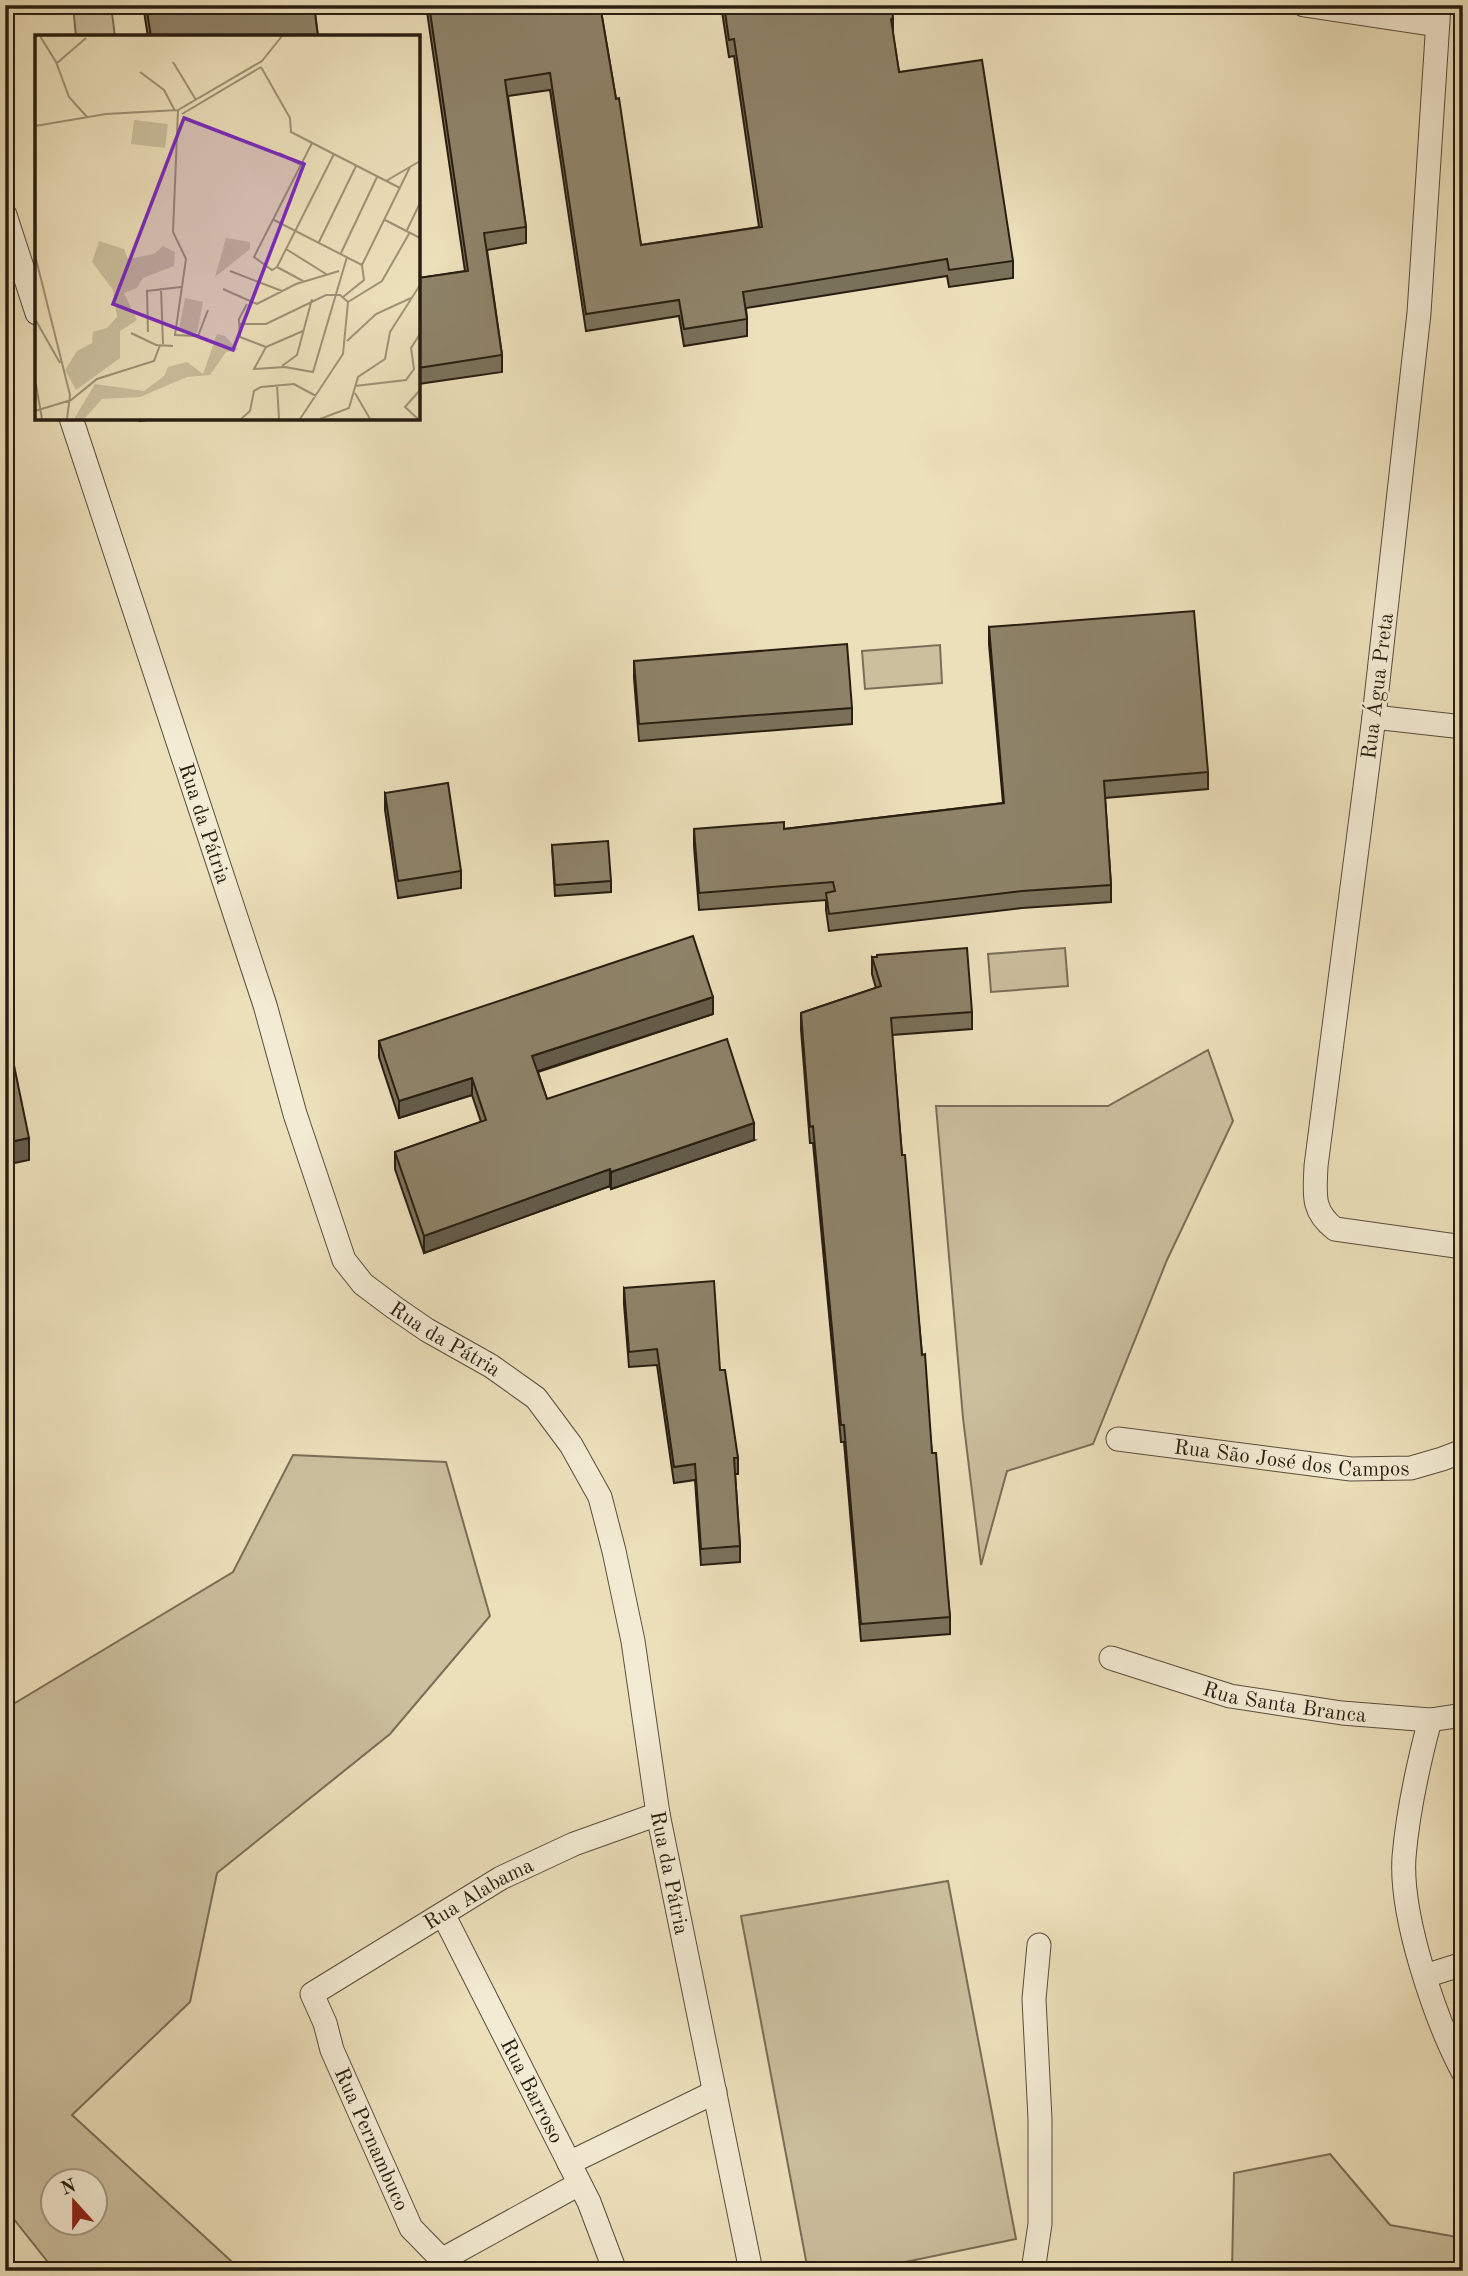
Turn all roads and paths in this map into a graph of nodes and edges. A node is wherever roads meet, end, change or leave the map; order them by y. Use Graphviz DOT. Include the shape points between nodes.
graph roads {
  1 [pos="1304,5"];
  2 [pos="1438,15"];
  3 [pos="5,215"];
  4 [pos="35,307"];
  5 [pos="72,420"];
  6 [pos="1374,717"];
  7 [pos="1463,727"];
  8 [pos="1463,1247"];
  9 [pos="1118,1439"];
  10 [pos="1463,1451"];
  11 [pos="1111,1658"];
  12 [pos="1463,1715"];
  13 [pos="1430,1720"];
  14 [pos="658,1814"];
  15 [pos="443,1913"];
  16 [pos="1039,1945"];
  17 [pos="1463,1964"];
  18 [pos="1425,1976"];
  19 [pos="312,1994"];
  20 [pos="1463,2072"];
  21 [pos="715,2092"];
  22 [pos="574,2174"];
  23 [pos="448,2265"];
  24 [pos="615,2271"];
  25 [pos="751,2271"];
  26 [pos="1033,2271"];
  1 -- 2 [label="street"];
  2 -- 6 [label="street, Rua Água Preta" via="1419,313"];
  3 -- 4 [label="street"];
  5 -- 14 [label="street, Rua da Pátria" via="344,1260 363,1284 395,1308 536,1398 571,1445 600,1497 614,1551 633,1641"];
  6 -- 7 [label="street"];
  6 -- 8 [label="street, Rua Água Preta" via="1316,1166 1317,1205 1323,1219 1335,1228"];
  9 -- 10 [label="street, Rua São José dos Campos" via="1351,1469 1411,1468"];
  11 -- 13 [label="street, Rua Santa Branca" via="1230,1696 1342,1713"];
  12 -- 13 [label="street, Rua Santa Branca"];
  13 -- 18 [label="street" via="1412,1789 1404,1860 1409,1920"];
  14 -- 15 [label="street, Rua Alabama" via="574,1844 501,1878"];
  14 -- 21 [label="street, Rua da Pátria"];
  15 -- 19 [label="street, Rua Alabama"];
  15 -- 22 [label="street, Rua Barroso"];
  16 -- 26 [label="street" via="1034,1999 1040,2224"];
  17 -- 18 [label="street"];
  18 -- 20 [label="street"];
  19 -- 23 [label="street, Rua Pernambuco" via="411,2228"];
  21 -- 22 [label="street"];
  21 -- 25 [label="street, Rua da Pátria"];
  22 -- 23 [label="street"];
  22 -- 24 [label="street, Rua Barroso"];
}
